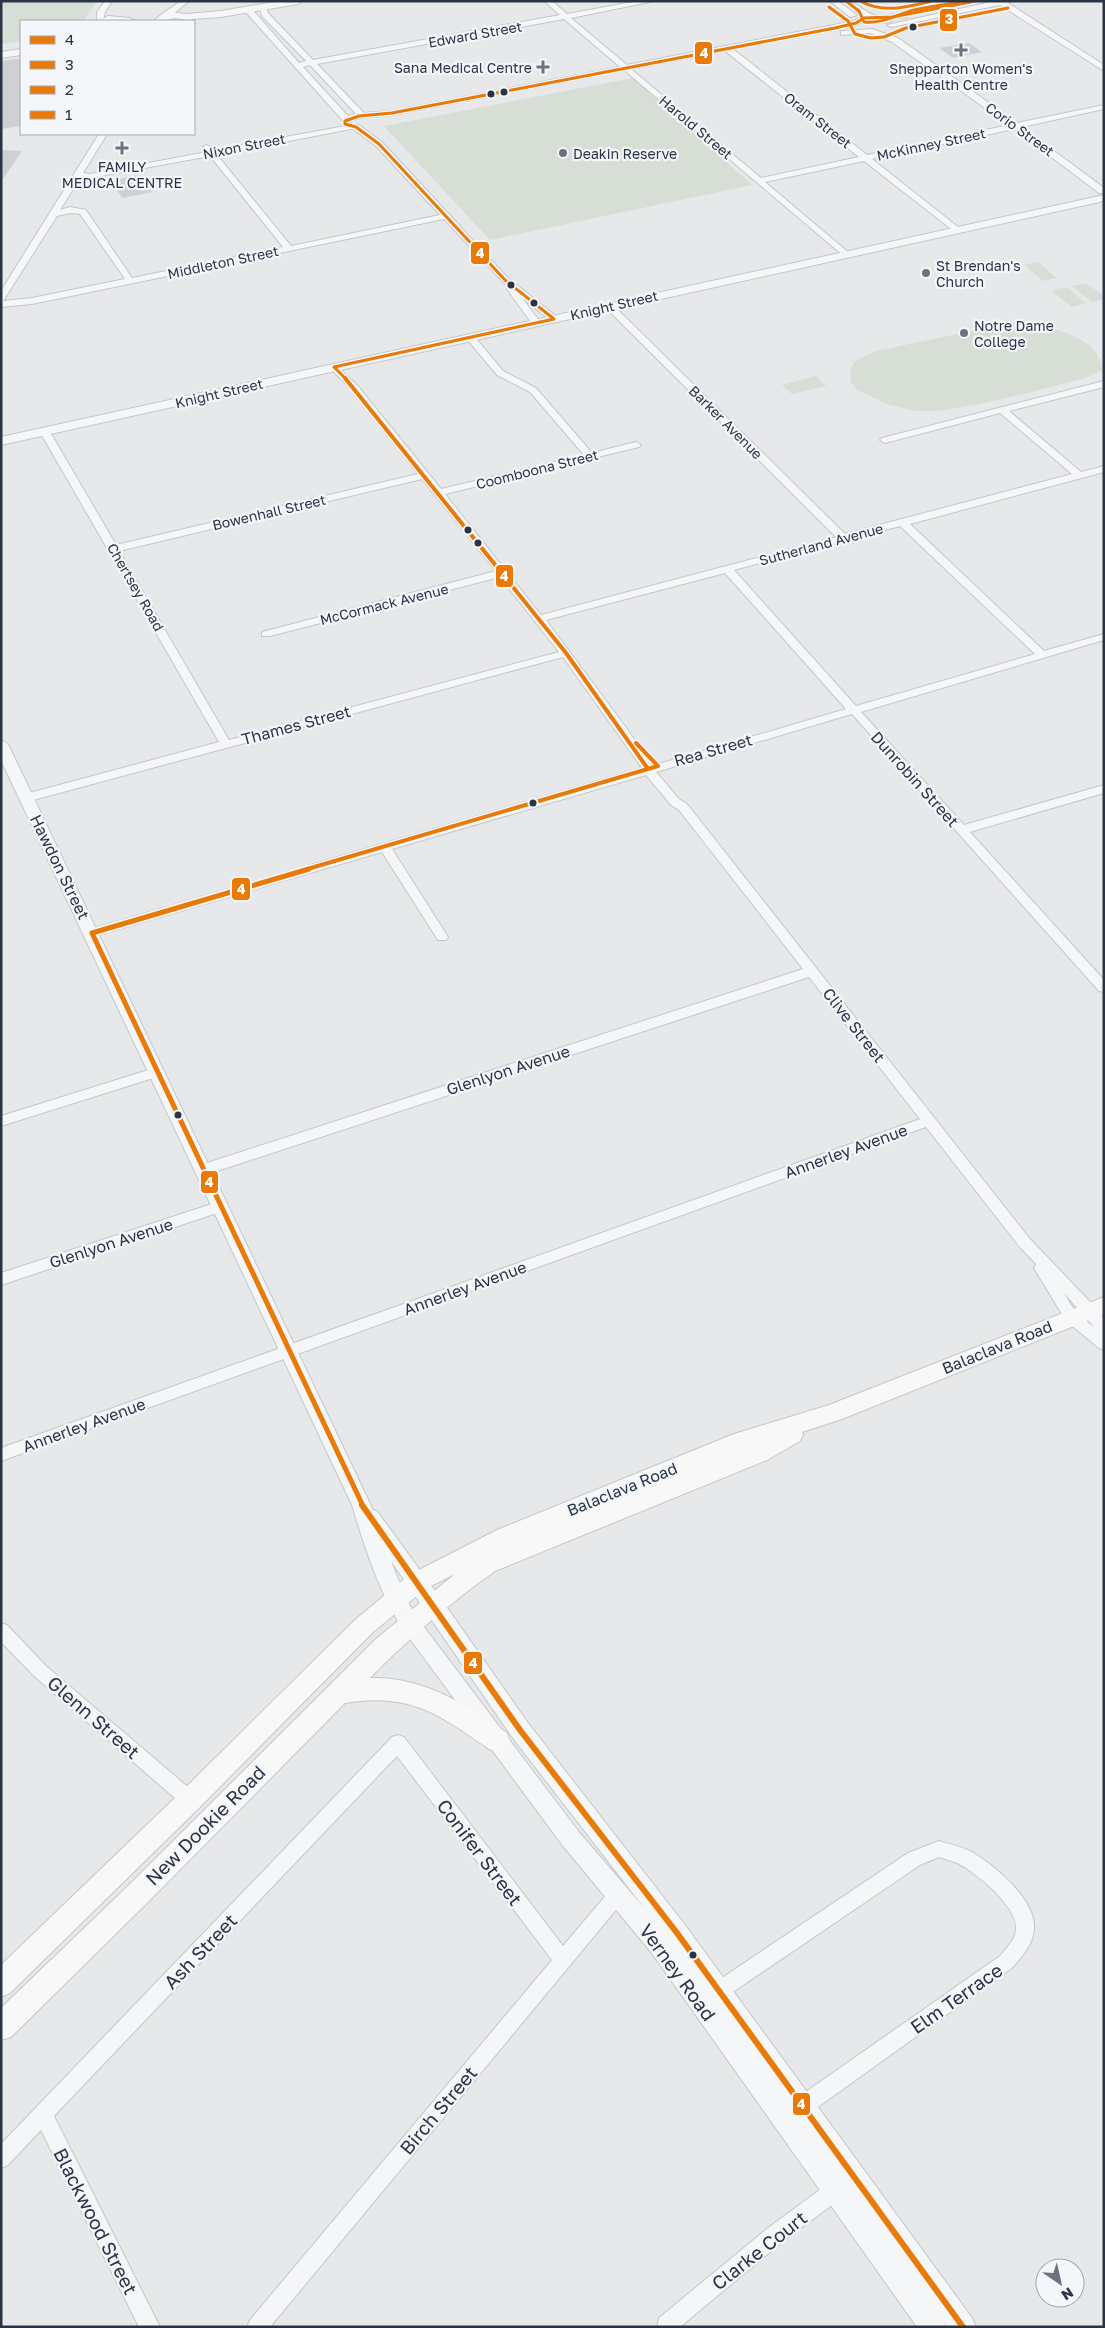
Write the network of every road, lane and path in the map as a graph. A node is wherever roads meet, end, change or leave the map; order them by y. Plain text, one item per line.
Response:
1 (109, 1) edge
2 (298, 1) edge
3 (547, 1) edge
4 (651, 1) edge
5 (833, 1) edge
6 (847, 1) edge
7 (977, 1) edge
8 (185, 2) edge
9 (1003, 2) edge
10 (255, 7) edge
11 (566, 17) junction
12 (878, 18) junction
13 (159, 19) edge
14 (188, 19) edge
15 (104, 20) edge
16 (856, 23) junction
17 (891, 26) junction
18 (870, 31) junction
19 (895, 40) junction
20 (20, 46) edge
21 (728, 48) junction
22 (1, 50) edge
23 (20, 52) edge
24 (735, 54) junction
25 (1, 56) edge
26 (311, 64) junction
27 (298, 66) junction
28 (1104, 70) edge
29 (629, 71) junction
30 (1104, 107) edge
31 (367, 120) junction
32 (349, 123) junction
33 (1015, 126) junction
34 (102, 135) edge
35 (379, 144) junction
36 (209, 150) junction
37 (866, 158) junction
38 (80, 172) junction
39 (759, 181) junction
40 (1103, 191) edge
41 (53, 214) junction
42 (444, 216) junction
43 (955, 229) junction
44 (288, 248) junction
45 (844, 254) junction
46 (505, 280) junction
47 (130, 281) junction
48 (1, 299) edge
49 (1, 304) edge
50 (609, 306) junction
51 (554, 318) junction
52 (536, 322) junction
53 (470, 337) junction
54 (338, 367) junction
55 (1104, 384) edge
56 (1002, 410) junction
57 (45, 432) junction
58 (884, 440) dead end
59 (1, 441) edge
60 (636, 445) dead end
61 (590, 456) junction
62 (1104, 469) edge
63 (425, 475) junction
64 (1079, 475) junction
65 (438, 493) junction
66 (902, 522) junction
67 (843, 538) junction
68 (114, 548) junction
69 (727, 569) junction
70 (502, 573) junction
71 (538, 619) junction
72 (266, 634) dead end
73 (1104, 637) edge
74 (566, 653) junction
75 (1042, 655) junction
76 (853, 709) junction
77 (623, 731) joint
78 (1, 744) edge
79 (226, 744) junction
80 (653, 767) junction
81 (1104, 789) edge
82 (26, 798) junction
83 (683, 808) joint
84 (962, 830) junction
85 (385, 847) junction
86 (92, 933) junction
87 (442, 936) dead end
88 (812, 971) junction
89 (1104, 988) edge
90 (158, 1072) junction
91 (1, 1120) edge
92 (929, 1121) junction
93 (204, 1170) junction
94 (221, 1206) junction
95 (1024, 1242) joint
96 (1, 1279) edge
97 (1088, 1311) edge
98 (1104, 1330) edge
99 (1104, 1344) edge
100 (289, 1351) junction
101 (834, 1413) junction
102 (1, 1455) edge
103 (362, 1505) junction
104 (417, 1582) junction
105 (396, 1601) junction
106 (434, 1605) junction
107 (411, 1625) junction
108 (1, 1630) edge
109 (336, 1693) junction
110 (498, 1741) junction
111 (398, 1743) joint
112 (190, 1800) junction
113 (619, 1893) junction
114 (563, 1960) junction
115 (1, 1984) edge
116 (710, 1997) junction
117 (1, 2027) edge
118 (794, 2112) junction
119 (43, 2115) junction
120 (1, 2158) edge
121 (846, 2184) junction
122 (666, 2325) dead end
123 (150, 2327) edge
124 (257, 2327) edge
125 (934, 2327) edge
126 (962, 2327) edge

1 - 15 street
2 - 10 street
3 - 11 street, Harold Street
4 - 11 street, Edward Street
5 - 16 street
6 - 12 street
7 - 12 street
8 - 13 street
8 - 14 street
9 - 17 street
9 - 28 street
10 - 14 street
10 - 26 street
10 - 27 street
11 - 26 street, Edward Street
11 - 29 street, Harold Street
12 - 16 street
12 - 17 street
13 - 14 street
16 - 18 street, Corio Street
16 - 21 street
17 - 18 street
17 - 19 street
18 - 19 street, Corio Street
18 - 24 street
19 - 33 street, Corio Street
20 - 22 street
21 - 24 street, Oram Street
21 - 29 street
23 - 25 street
24 - 29 street
24 - 37 street, Oram Street
26 - 27 street, Edward Street
26 - 31 street
27 - 32 street
29 - 31 street
29 - 39 street, Harold Street
30 - 33 street, McKinney Street
31 - 32 street
31 - 32 street
31 - 35 street
32 - 35 street
32 - 36 street, Nixon Street
33 - 37 street, McKinney Street
33 - 40 street, Corio Street
34 - 38 street
35 - 42 street
36 - 38 street, Nixon Street
36 - 44 street
37 - 39 street, McKinney Street
37 - 43 street, Oram Street
38 - 41 street
39 - 45 street, Harold Street
40 - 43 street, Knight Street
41 - 47 street
41 - 48 street
42 - 44 street, Middleton Street
42 - 46 street
43 - 45 street, Knight Street
44 - 47 street, Middleton Street
45 - 50 street, Knight Street
46 - 51 street
46 - 52 street
47 - 49 street, Middleton Street
50 - 51 street, Knight Street
50 - 67 street, Barker Avenue
51 - 52 street, Knight Street
52 - 53 street, Knight Street
53 - 54 street, Knight Street
53 - 61 street
54 - 57 street, Knight Street
54 - 63 street, Clive Street
55 - 56 street
56 - 58 street
56 - 64 street
57 - 59 street, Knight Street
57 - 68 street, Chertsey Road
60 - 61 street, Coomboona Street
61 - 65 street, Coomboona Street
62 - 64 street, Sutherland Avenue
63 - 65 street, Clive Street
63 - 68 street, Bowenhall Street
64 - 66 street, Sutherland Avenue
65 - 70 street, Clive Street
66 - 67 street, Sutherland Avenue
66 - 75 street
67 - 69 street, Sutherland Avenue
68 - 79 street, Chertsey Road
69 - 71 street, Sutherland Avenue
69 - 76 street, Dunrobin Street
70 - 71 street, Clive Street
70 - 72 street, McCormack Avenue
71 - 74 street, Clive Street
73 - 75 street, Rea Street
74 - 77 street, Clive Street
74 - 79 street, Thames Street
75 - 76 street, Rea Street
76 - 80 street, Rea Street
76 - 84 street, Dunrobin Street
77 - 80 street, Clive Street
78 - 82 street, Hawdon Street
79 - 82 street, Thames Street
80 - 83 street, Clive Street
80 - 85 street, Rea Street
81 - 84 street
82 - 86 street, Hawdon Street
83 - 88 street, Clive Street
84 - 89 street, Dunrobin Street
85 - 86 street, Rea Street
85 - 87 street
86 - 90 street, Hawdon Street
88 - 92 street, Clive Street
88 - 93 street, Glenlyon Avenue
90 - 91 street
90 - 93 street, Hawdon Street
92 - 95 street, Clive Street
92 - 100 street, Annerley Avenue
93 - 94 street, Hawdon Street
94 - 96 street, Glenlyon Avenue
94 - 100 street, Hawdon Street
95 - 97 street, Clive Street
97 - 98 street
97 - 99 street
97 - 101 main road, Balaclava Road
100 - 102 street, Annerley Avenue
100 - 103 street, Hawdon Street
101 - 104 main road, Balaclava Road
101 - 106 main road, Balaclava Road
103 - 104 street, Hawdon Street
103 - 105 street, Hawdon Street
104 - 105 main road, Balaclava Road
104 - 106 street, Hawdon Street
105 - 107 street, Hawdon Street
105 - 112 main road, New Dookie Road
106 - 107 main road, Balaclava Road
106 - 116 street, Verney Road
107 - 109 main road, New Dookie Road
107 - 110 street, Verney Road
108 - 112 street, Glenn Street
109 - 110 main road
109 - 117 main road, New Dookie Road
110 - 113 street, Verney Road
111 - 114 street, Conifer Street
111 - 119 street, Ash Street
112 - 115 main road, New Dookie Road
113 - 114 street, Birch Street
113 - 116 street, Verney Road
114 - 124 street, Birch Street
116 - 118 street, Verney Road
116 - 118 street, Elm Terrace
118 - 121 street, Verney Road
119 - 120 street, Ash Street
119 - 123 street, Blackwood Street
121 - 122 street, Clarke Court
121 - 125 street, Verney Road
121 - 126 street, Verney Road

